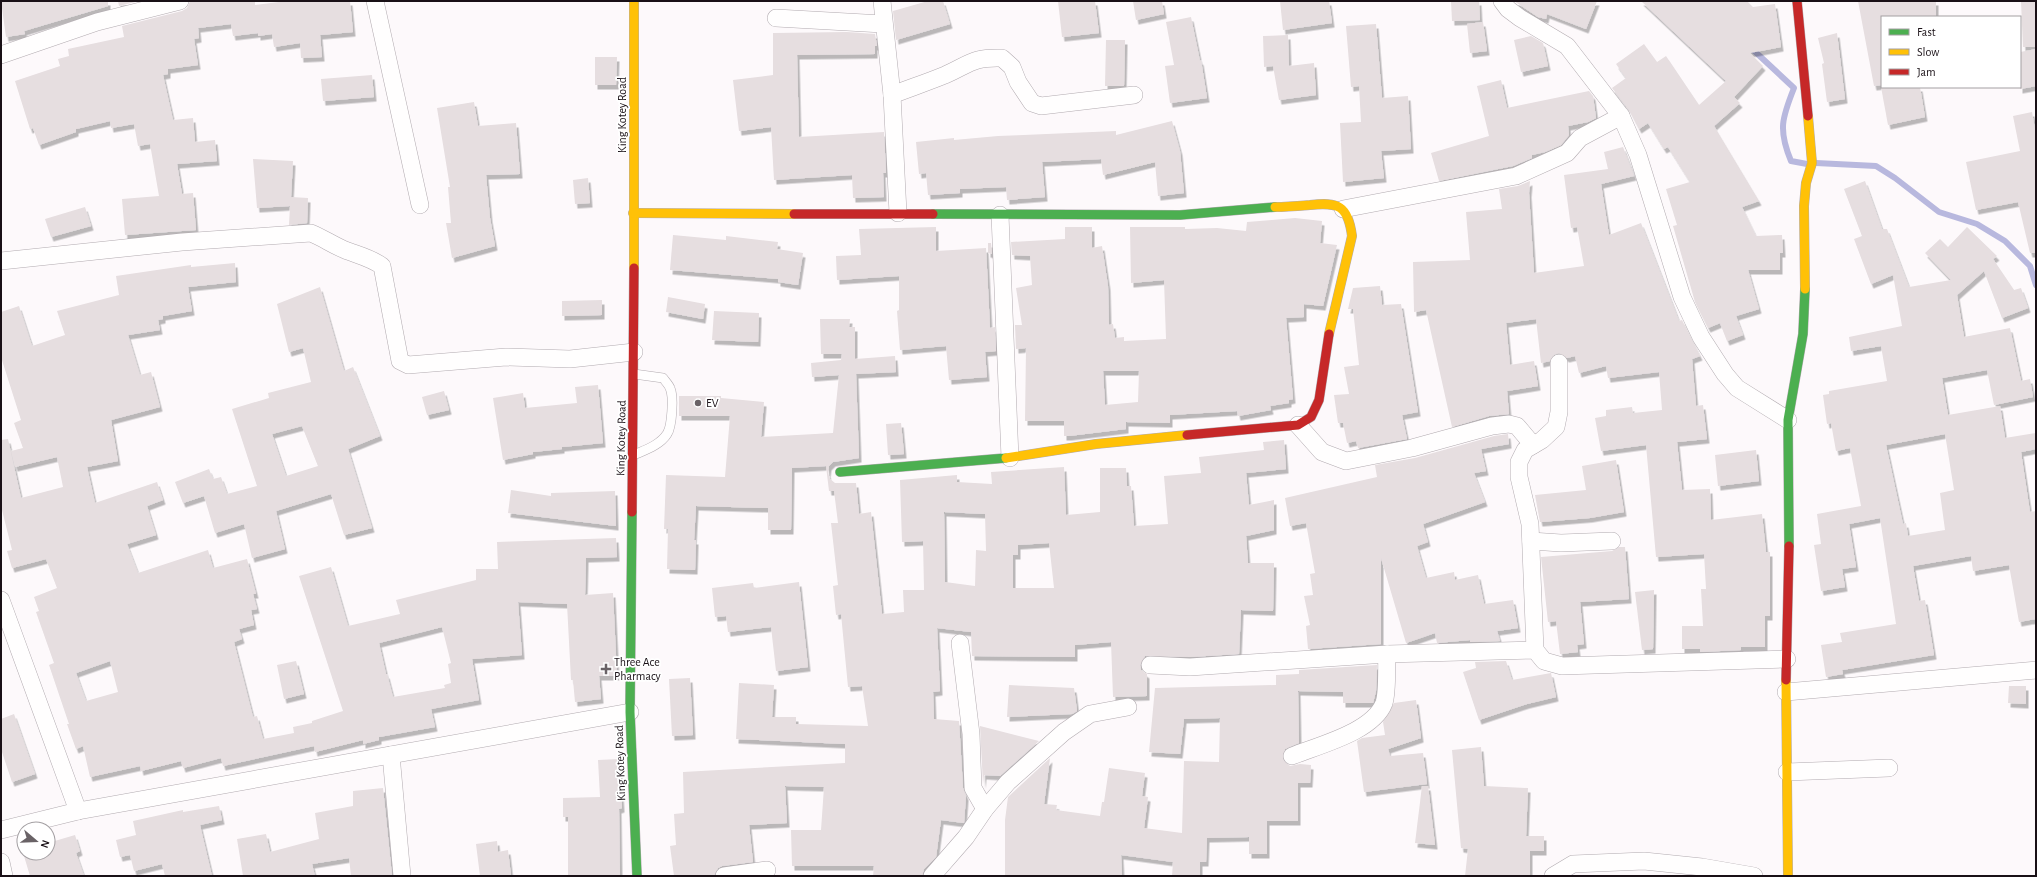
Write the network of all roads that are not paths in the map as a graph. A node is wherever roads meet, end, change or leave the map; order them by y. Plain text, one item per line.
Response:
1 (180, 1) edge
2 (375, 1) edge
3 (634, 1) edge
4 (882, 1) edge
5 (1502, 1) edge
6 (1797, 1) edge
7 (776, 18) dead end
8 (884, 24) junction
9 (1, 55) edge
10 (892, 95) junction
11 (1134, 95) dead end
12 (1621, 116) junction
13 (420, 205) dead end
14 (1343, 209) junction
15 (633, 213) junction
16 (898, 214) junction
17 (1000, 215) junction
18 (1, 261) edge
19 (634, 352) junction
20 (1559, 363) dead end
21 (634, 374) junction
22 (1788, 420) junction
23 (1298, 424) junction
24 (1533, 445) junction
25 (633, 455) junction
26 (1010, 458) junction
27 (840, 472) dead end
28 (1531, 541) junction
29 (1612, 541) dead end
30 (1, 600) edge
31 (960, 643) dead end
32 (1535, 650) junction
33 (1387, 654) junction
34 (1787, 659) junction
35 (1150, 665) dead end
36 (2036, 670) edge
37 (1786, 692) junction
38 (1128, 707) dead end
39 (630, 712) junction
40 (391, 755) junction
41 (1292, 756) dead end
42 (1889, 768) dead end
43 (1787, 772) junction
44 (985, 809) junction
45 (78, 811) junction
46 (1, 830) edge
47 (1, 862) edge
48 (767, 870) dead end
49 (4, 876) edge
50 (402, 876) edge
51 (637, 876) edge
52 (724, 876) edge
53 (932, 876) edge
54 (1553, 876) edge
55 (1754, 876) edge
56 (1788, 876) edge

1 - 9 street
2 - 13 street
3 - 15 street, King Kotey Road
4 - 8 street
5 - 12 street
6 - 22 street
7 - 8 street
8 - 10 street
10 - 11 street
10 - 16 street
12 - 14 street
12 - 22 street
14 - 17 street
14 - 23 street
15 - 16 street
15 - 19 street, King Kotey Road
16 - 17 street
17 - 26 street
18 - 19 street
19 - 21 street, King Kotey Road
20 - 24 street
21 - 25 street, King Kotey Road
21 - 25 lane
22 - 34 street
23 - 24 street
23 - 26 street
24 - 28 street
25 - 39 street, King Kotey Road
26 - 27 street
28 - 29 street
28 - 32 street
30 - 45 street
31 - 44 street
32 - 33 street
32 - 34 street
33 - 35 street
33 - 41 street
34 - 37 street
36 - 37 street
37 - 43 street
38 - 44 street
39 - 40 street
39 - 51 street, King Kotey Road
40 - 45 street
40 - 50 street
42 - 43 street
43 - 56 street
44 - 53 street
45 - 46 street
47 - 49 street
48 - 52 street
54 - 55 street

